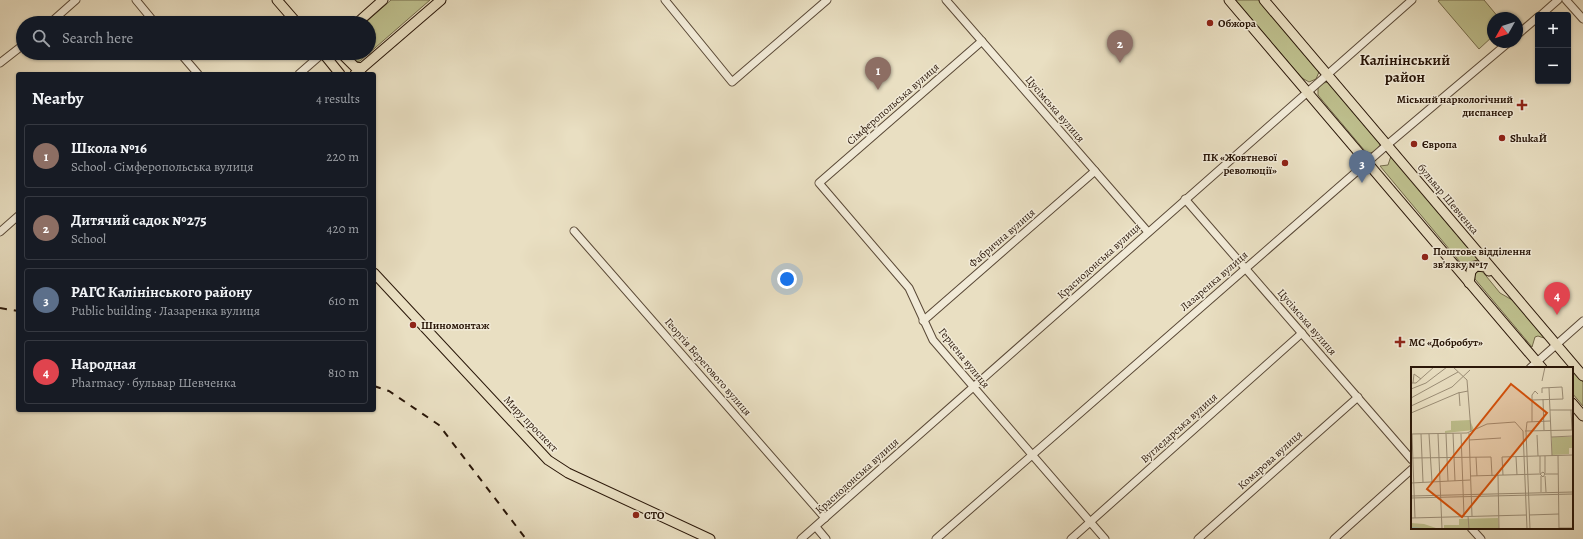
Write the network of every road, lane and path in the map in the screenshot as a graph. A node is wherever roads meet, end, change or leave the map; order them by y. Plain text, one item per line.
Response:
1 (76, 0) edge
2 (136, 0) edge
3 (277, 0) edge
4 (384, 0) edge
5 (441, 0) edge
6 (665, 0) edge
7 (827, 0) edge
8 (946, 0) edge
9 (1229, 0) edge
10 (1264, 0) edge
11 (1412, 0) edge
12 (1558, 0) edge
13 (1566, 0) edge
14 (1544, 12) edge
15 (58, 16) edge
16 (149, 16) edge
17 (291, 16) edge
18 (365, 16) edge
19 (1583, 19) edge
20 (1535, 20) edge
21 (1523, 30) edge
22 (982, 41) junction
23 (1502, 48) edge
24 (16, 51) edge
25 (376, 56) edge
26 (185, 60) edge
27 (315, 60) edge
28 (329, 60) edge
29 (348, 60) edge
30 (371, 60) edge
31 (0, 63) edge
32 (358, 71) edge
33 (193, 72) edge
34 (300, 72) edge
35 (338, 72) edge
36 (1327, 74) junction
37 (1307, 91) junction
38 (1387, 145) junction
39 (1367, 162) junction
40 (1095, 171) junction
41 (818, 183) joint
42 (1185, 199) junction
43 (16, 218) edge
44 (574, 231) dead end
45 (0, 232) edge
46 (1148, 232) junction
47 (1246, 268) junction
48 (376, 275) edge
49 (1469, 283) junction
50 (1509, 289) junction
51 (923, 321) junction
52 (1583, 321) edge
53 (1302, 333) junction
54 (1557, 345) junction
55 (1536, 366) edge
56 (1583, 376) edge
57 (973, 387) junction
58 (1358, 397) junction
59 (1577, 407) edge
60 (1583, 416) edge
61 (1032, 455) junction
62 (1411, 459) edge
63 (1411, 470) edge
64 (825, 518) junction
65 (1090, 522) junction
66 (816, 527) junction
67 (1472, 529) edge
68 (710, 539) edge
69 (801, 539) edge
70 (826, 539) edge
71 (936, 539) edge
72 (1070, 539) edge
73 (1105, 539) edge
74 (1198, 539) edge
75 (1334, 539) edge
76 (1481, 539) edge

1 - 15 street
2 - 16 street
3 - 17 main road
4 - 18 main road
5 - 25 main road
6 - 7 street
8 - 22 street, Цусімська вулиця
9 - 37 main road
10 - 36 main road, бульвар Шевченка
11 - 36 street, Краснодонська вулиця
12 - 14 street
13 - 19 street
20 - 21 street
22 - 40 street, Цусімська вулиця
22 - 41 street, Сімферопольська вулиця
23 - 38 street, Лазаренка вулиця
24 - 31 street
26 - 33 street
27 - 34 street
28 - 35 main road
29 - 32 main road
30 - 32 main road
36 - 37 street, Краснодонська вулиця
36 - 38 main road, бульвар Шевченка
37 - 39 main road
37 - 42 street, Краснодонська вулиця
38 - 39 street, Лазаренка вулиця
38 - 50 main road, бульвар Шевченка
39 - 47 street, Лазаренка вулиця
39 - 49 main road
40 - 46 street, Цусімська вулиця
40 - 51 street, Фабрична вулиця
41 - 51 street, Герцена вулиця
42 - 46 street, Краснодонська вулиця
42 - 47 street, Цусімська вулиця
43 - 45 street
44 - 64 street, Георгія Берегового вулиця
46 - 57 street, Краснодонська вулиця
47 - 53 street, Цусімська вулиця
47 - 61 street, Лазаренка вулиця
48 - 68 main road, Миру проспект
49 - 50 main road
49 - 55 main road
50 - 54 main road, бульвар Шевченка
51 - 57 street, Герцена вулиця
52 - 54 street
53 - 58 street, Цусімська вулиця
53 - 65 street, Вугледарська вулиця
54 - 55 street
54 - 56 main road, бульвар Шевченка
57 - 61 street, Герцена вулиця
57 - 64 street, Краснодонська вулиця
58 - 62 street, Цусімська вулиця
58 - 74 street, Комарова вулиця
59 - 60 main road
61 - 65 street, Герцена вулиця
61 - 71 street, Лазаренка вулиця
63 - 75 street
64 - 66 street, Краснодонська вулиця
65 - 72 street, Вугледарська вулиця
65 - 73 street, Герцена вулиця
66 - 69 street, Краснодонська вулиця
66 - 70 street
67 - 76 street

